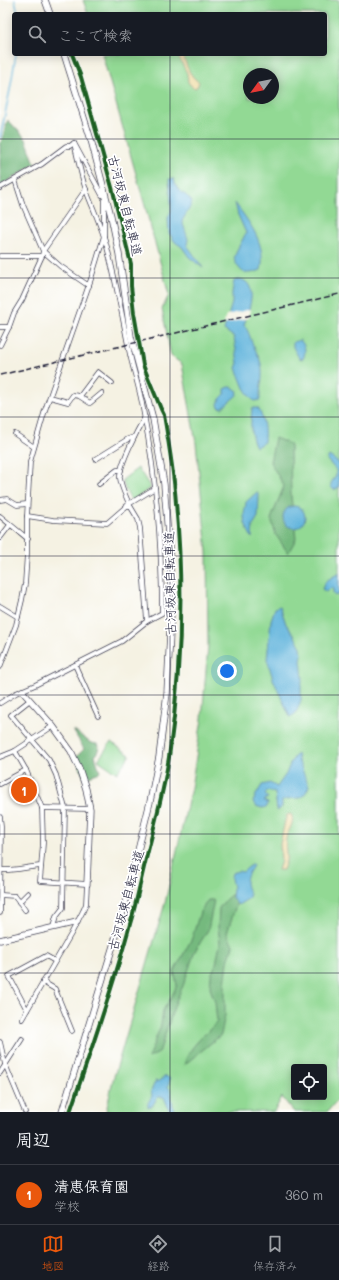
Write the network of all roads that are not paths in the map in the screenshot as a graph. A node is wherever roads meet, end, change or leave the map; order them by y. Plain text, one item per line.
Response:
1 (45, 0) edge
2 (49, 12) edge
3 (65, 56) edge
4 (74, 143) junction
5 (15, 180) junction
6 (0, 188) edge
7 (86, 189) junction
8 (106, 198) junction
9 (104, 236) junction
10 (43, 254) junction
11 (0, 256) edge
12 (89, 286) junction
13 (0, 327) edge
14 (9, 328) junction
15 (0, 345) edge
16 (112, 383) dead end
17 (102, 393) dead end
18 (80, 396) junction
19 (50, 397) junction
20 (144, 416) junction
21 (15, 434) dead end
22 (134, 437) junction
23 (34, 447) junction
24 (96, 459) dead end
25 (121, 470) junction
26 (99, 484) dead end
27 (155, 488) junction
28 (0, 500) edge
29 (27, 504) junction
30 (129, 504) junction
31 (0, 516) edge
32 (27, 516) junction
33 (10, 525) junction
34 (0, 538) edge
35 (28, 539) junction
36 (0, 606) edge
37 (18, 617) junction
38 (147, 621) junction
39 (75, 665) junction
40 (0, 667) edge
41 (22, 691) junction
42 (30, 700) junction
43 (0, 703) edge
44 (98, 716) dead end
45 (53, 726) junction
46 (33, 739) junction
47 (15, 751) junction
48 (0, 757) edge
49 (26, 770) junction
50 (0, 784) edge
51 (42, 808) junction
52 (65, 808) junction
53 (90, 809) junction
54 (0, 817) edge
55 (1, 825) edge
56 (41, 866) junction
57 (1, 870) edge
58 (0, 881) edge
59 (64, 883) junction
60 (87, 884) junction
61 (28, 893) dead end
62 (1, 895) edge
63 (19, 902) junction
64 (25, 910) dead end
65 (0, 913) edge
66 (77, 922) junction
67 (53, 927) junction
68 (0, 940) edge
69 (55, 961) junction
70 (43, 982) junction
71 (26, 1010) junction
72 (22, 1019) dead end
73 (72, 1031) dead end
74 (22, 1039) dead end
75 (0, 1042) edge
76 (6, 1064) junction
77 (0, 1072) edge
78 (25, 1112) edge
79 (62, 1112) edge

1 - 2 street
3 - 8 street
4 - 5 street
4 - 7 street
4 - 8 street
5 - 6 street
5 - 10 street
7 - 9 street
7 - 10 street
8 - 9 street
8 - 79 street
9 - 12 street
9 - 20 street
10 - 11 street
10 - 12 street
10 - 14 street
12 - 19 street
13 - 14 street
14 - 15 street
16 - 18 street
17 - 18 street
18 - 19 street
19 - 23 street
20 - 22 street
20 - 27 street
21 - 23 street
22 - 24 street
22 - 25 street
23 - 29 street
25 - 26 street
25 - 30 street
27 - 30 street
27 - 38 street
28 - 29 street
29 - 32 street
30 - 32 street
30 - 38 street
31 - 33 street
32 - 35 street
33 - 34 street
33 - 35 street
35 - 37 street
36 - 37 street
37 - 40 street
38 - 39 street
39 - 41 street
39 - 44 street
41 - 42 street
41 - 43 street
42 - 45 street
42 - 46 street
45 - 46 street
45 - 53 street
46 - 47 street
46 - 52 street
47 - 48 street
47 - 49 street
49 - 50 street
49 - 51 street
51 - 52 street
51 - 56 street
52 - 53 street
52 - 59 street
53 - 60 street
54 - 55 street
55 - 57 street
56 - 57 street
56 - 59 street
57 - 58 street
58 - 62 street
59 - 60 street
59 - 67 street
60 - 66 street
61 - 63 street
62 - 63 street
62 - 65 street
63 - 64 street
66 - 67 street
66 - 69 street
67 - 68 street
69 - 70 street
69 - 71 street
70 - 71 street
70 - 73 street
71 - 72 street
74 - 76 street
75 - 76 street
76 - 77 street
76 - 78 street

